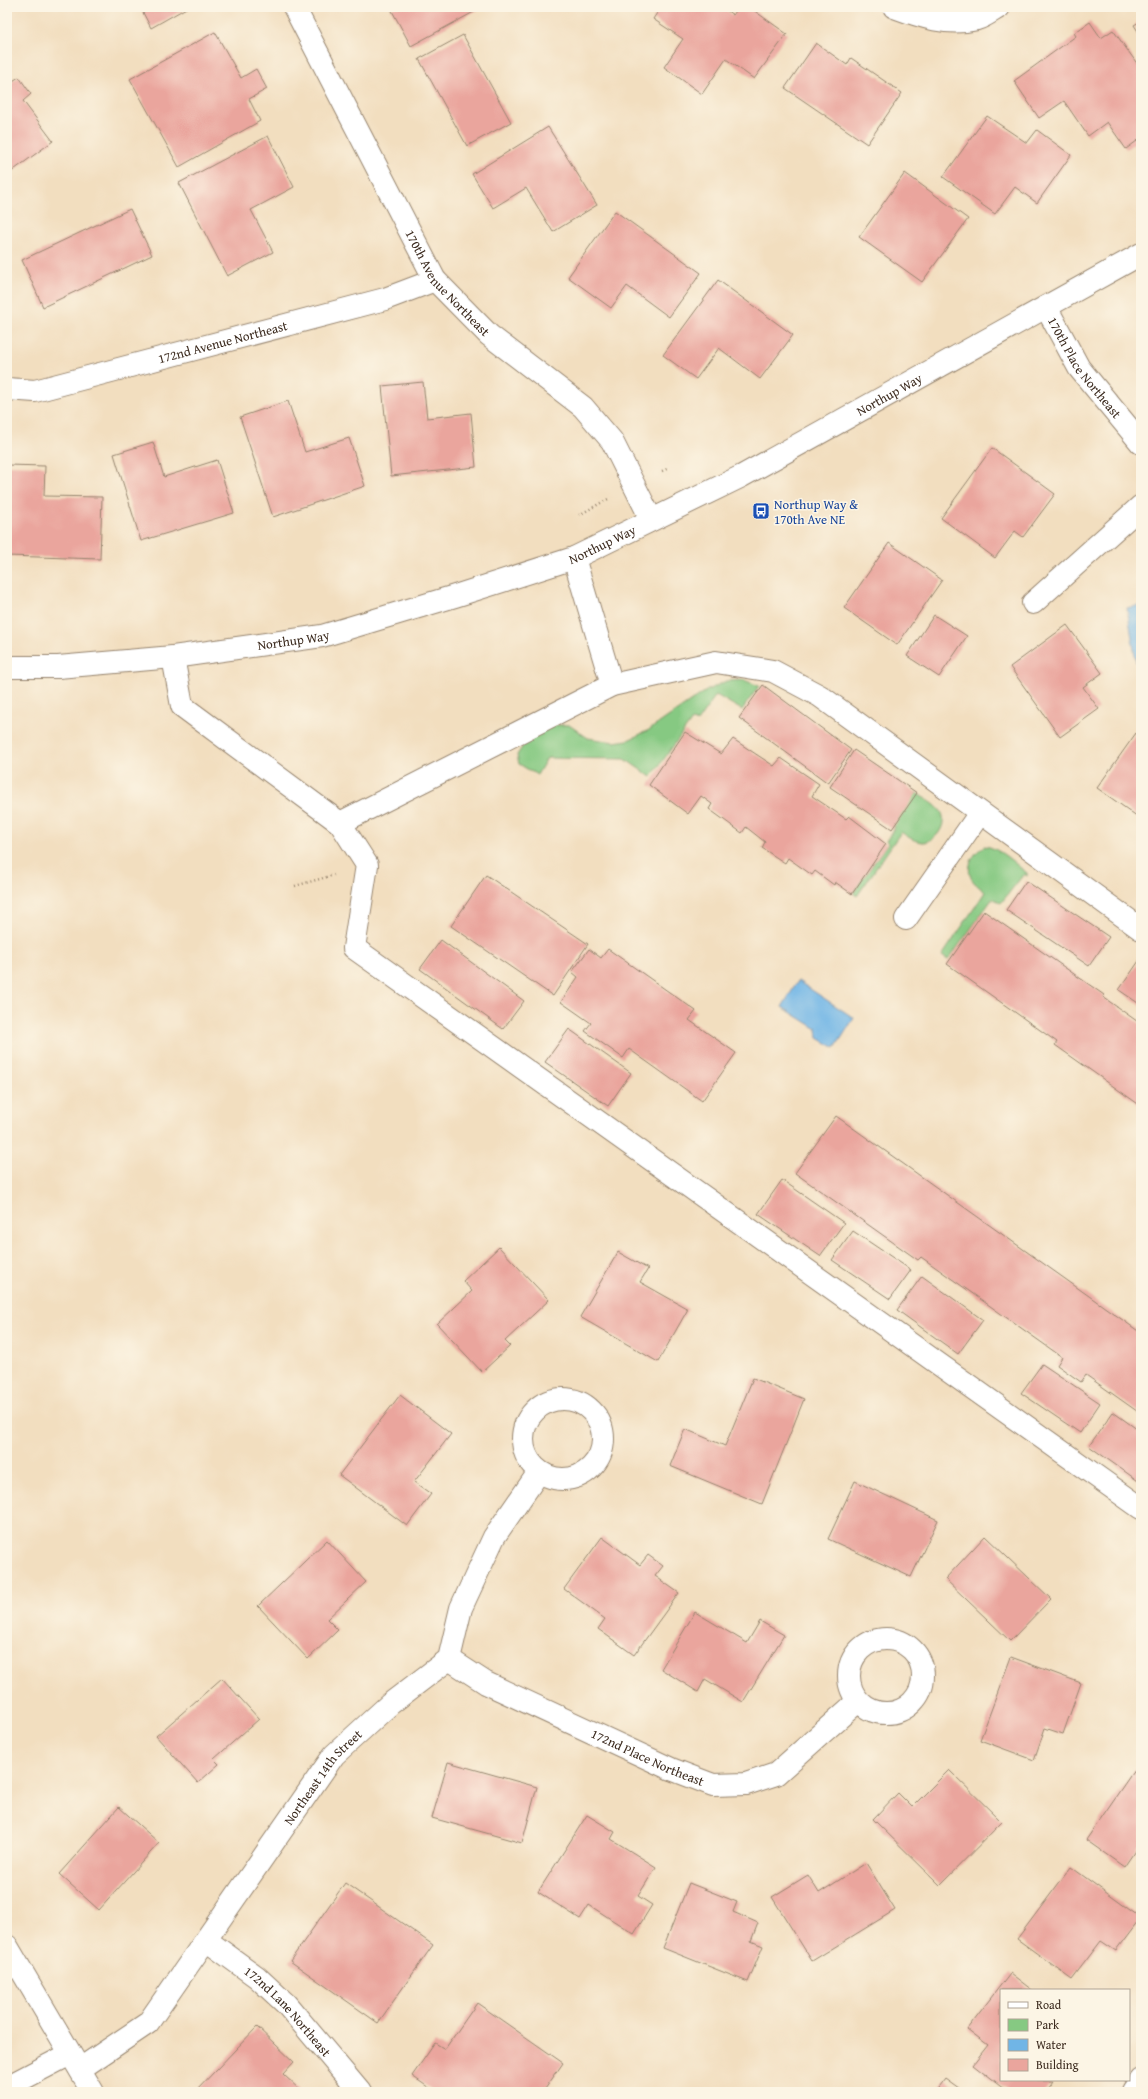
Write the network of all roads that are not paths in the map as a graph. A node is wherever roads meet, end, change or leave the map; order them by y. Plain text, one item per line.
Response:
1 (294, 7) edge
2 (894, 7) edge
3 (999, 7) edge
4 (1141, 254) edge
5 (434, 280) junction
6 (1046, 307) junction
7 (7, 390) edge
8 (1141, 443) edge
9 (1141, 506) edge
10 (651, 519) junction
11 (574, 558) junction
12 (1033, 603) dead end
13 (174, 657) junction
14 (7, 667) edge
15 (612, 685) junction
16 (980, 813) junction
17 (340, 823) junction
18 (906, 919) dead end
19 (1141, 929) edge
20 (539, 1472) dead end
21 (1141, 1508) edge
22 (449, 1659) junction
23 (858, 1701) dead end
24 (206, 1940) junction
25 (7, 1946) edge
26 (75, 2061) junction
27 (1141, 2080) edge
28 (7, 2087) edge
29 (93, 2092) edge
30 (360, 2092) edge
31 (1133, 2092) edge

1 - 5 street, 170th Avenue Northeast
2 - 3 street
4 - 6 street, Northup Way
5 - 7 street, 172nd Avenue Northeast
5 - 10 street, 170th Avenue Northeast
6 - 8 street, 170th Place Northeast
6 - 10 street, Northup Way
9 - 12 street
10 - 11 street, Northup Way
11 - 13 street, Northup Way
11 - 15 street
13 - 14 street, Northup Way
13 - 17 street
15 - 16 street
15 - 17 street
16 - 18 street
16 - 19 street
17 - 21 street
20 - 22 street
22 - 23 street, 172nd Place Northeast
22 - 24 street, Northeast 14th Street
24 - 26 street, Northeast 14th Street
24 - 30 street, 172nd Lane Northeast
25 - 26 street
26 - 28 street, Northeast 14th Street
26 - 29 street
27 - 31 street

